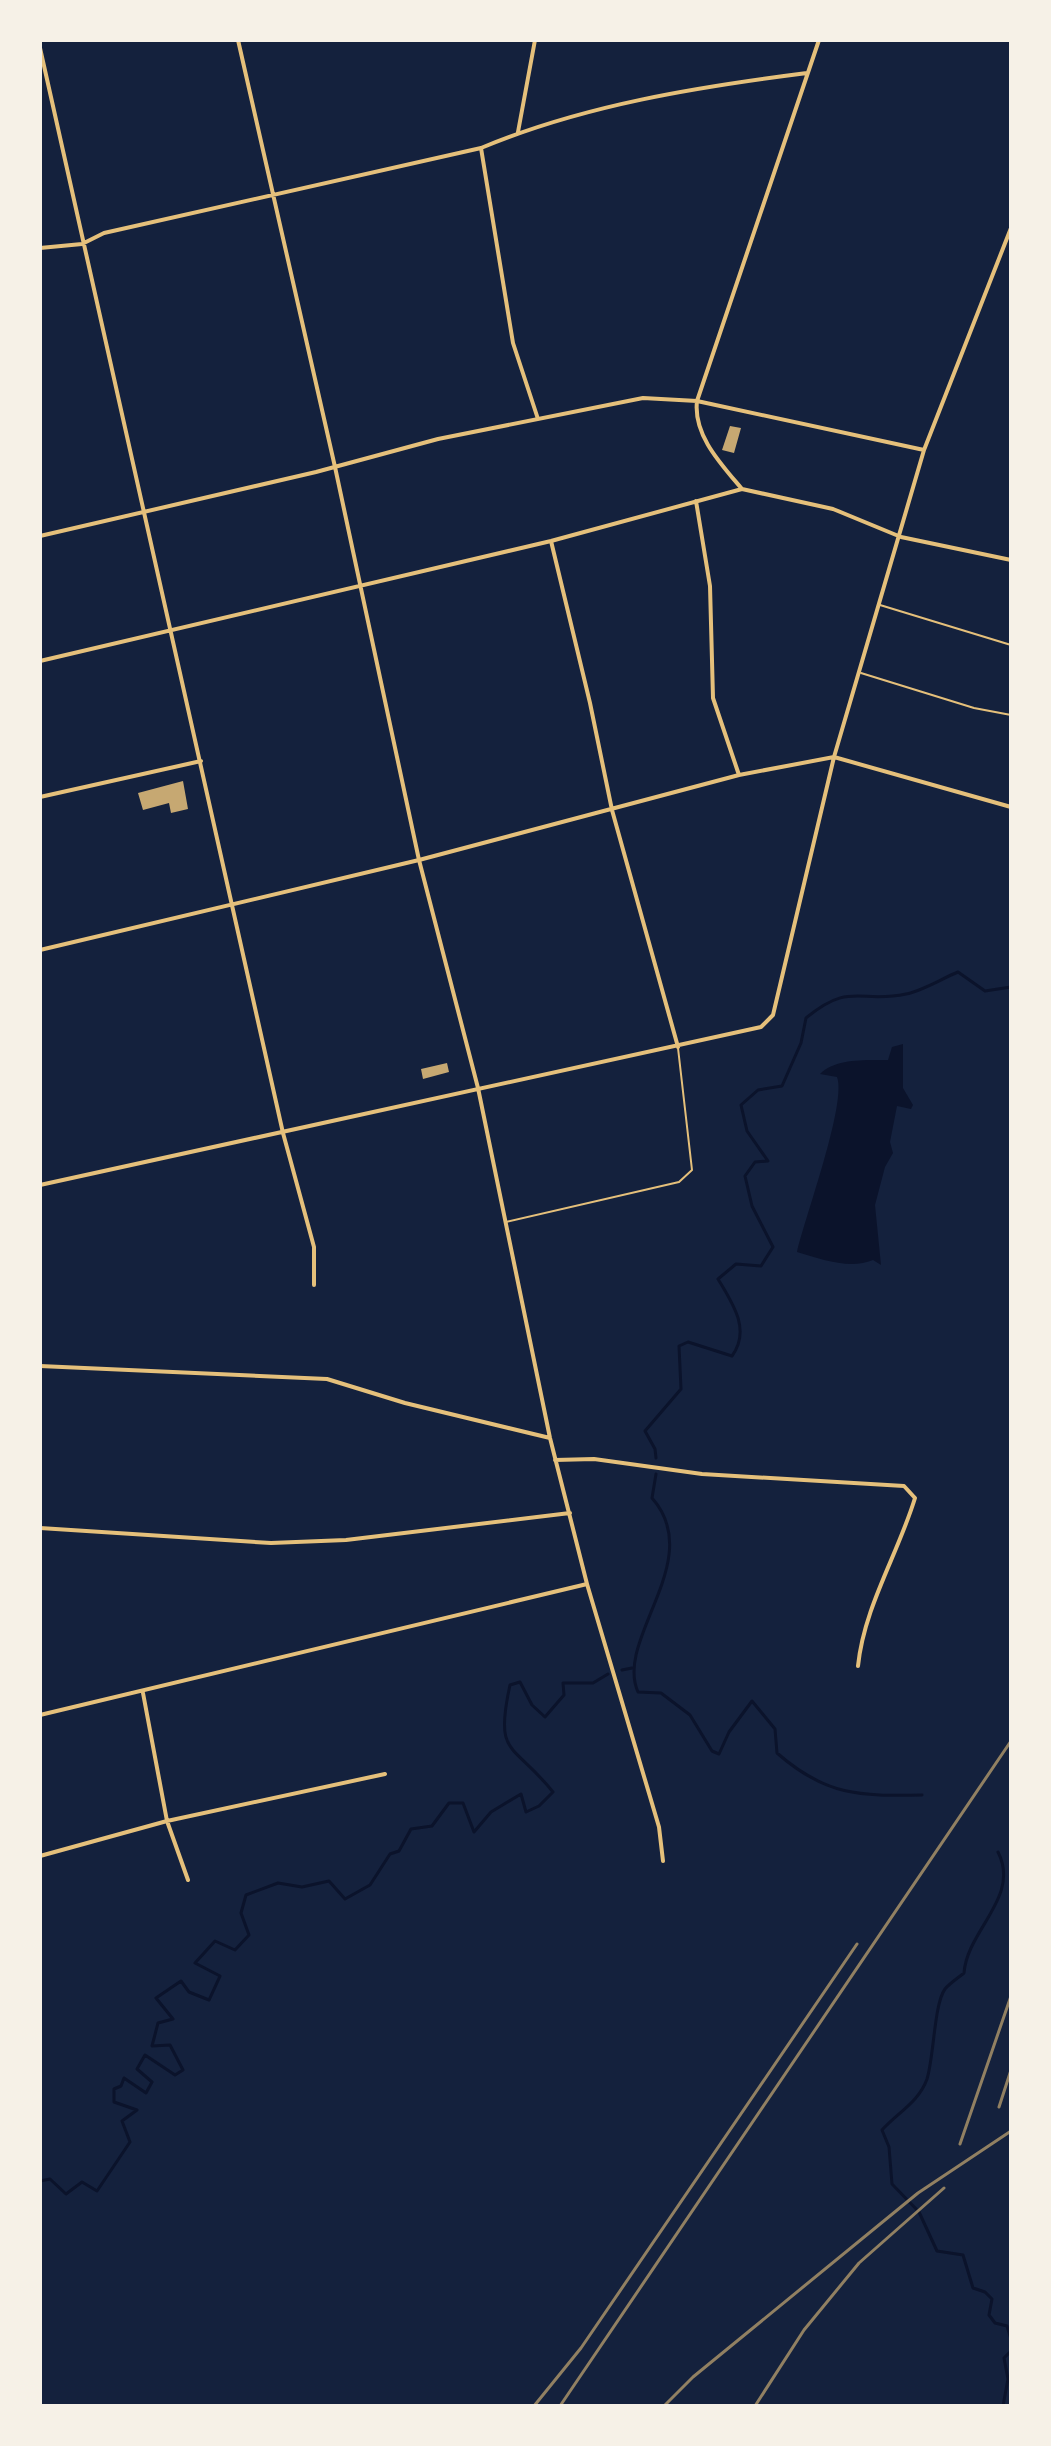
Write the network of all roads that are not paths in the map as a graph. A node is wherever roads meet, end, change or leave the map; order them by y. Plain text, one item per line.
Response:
1 (238, 40) edge
2 (535, 40) edge
3 (819, 40) edge
4 (40, 48) edge
5 (807, 73) junction
6 (518, 132) junction
7 (481, 148) junction
8 (275, 195) junction
9 (1011, 228) edge
10 (82, 244) junction
11 (40, 248) edge
12 (697, 401) junction
13 (538, 420) junction
14 (924, 450) junction
15 (335, 467) junction
16 (742, 489) junction
17 (696, 501) junction
18 (143, 511) junction
19 (40, 536) edge
20 (901, 537) junction
21 (551, 541) junction
22 (1011, 560) edge
23 (359, 585) junction
24 (878, 604) junction
25 (169, 629) junction
26 (1011, 645) edge
27 (40, 661) edge
28 (860, 673) junction
29 (1011, 715) edge
30 (834, 757) junction
31 (201, 761) junction
32 (739, 775) junction
33 (40, 797) edge
34 (1011, 807) edge
35 (612, 810) junction
36 (419, 860) junction
37 (235, 905) junction
38 (40, 950) edge
39 (678, 1047) junction
40 (478, 1088) junction
41 (283, 1133) junction
42 (40, 1185) edge
43 (504, 1222) junction
44 (314, 1285) dead end
45 (40, 1366) edge
46 (550, 1438) junction
47 (555, 1460) junction
48 (570, 1513) junction
49 (40, 1528) edge
50 (587, 1584) junction
51 (858, 1666) dead end
52 (143, 1693) junction
53 (40, 1715) edge
54 (385, 1774) dead end
55 (167, 1821) junction
56 (40, 1856) edge
57 (663, 1861) dead end
58 (188, 1880) dead end

1 - 8 street
2 - 6 street
3 - 5 street
4 - 10 street
5 - 6 street
5 - 12 street
6 - 7 street
7 - 8 street
7 - 13 street
8 - 10 street
8 - 15 street
9 - 14 street
10 - 11 street
10 - 18 street
12 - 13 street
12 - 14 street
12 - 16 street
13 - 15 street
14 - 20 street
15 - 18 street
15 - 23 street
16 - 17 street
16 - 20 street
17 - 21 street
17 - 32 street
18 - 19 street
18 - 25 street
20 - 22 street
20 - 24 street
21 - 23 street
21 - 35 street
23 - 25 street
23 - 36 street
24 - 26 lane
24 - 28 street
25 - 27 street
25 - 31 street
28 - 29 lane
28 - 30 street
30 - 32 street
30 - 34 street
30 - 39 street
31 - 33 street
31 - 37 street
32 - 35 street
35 - 36 street
35 - 39 street
36 - 37 street
36 - 40 street
37 - 38 street
37 - 41 street
39 - 40 street
39 - 43 lane
40 - 41 street
40 - 43 street
41 - 42 street
41 - 44 street
43 - 46 street
45 - 46 street
46 - 47 street
47 - 48 street
47 - 51 street
48 - 49 street
48 - 50 street
50 - 52 street
50 - 57 street
52 - 53 street
52 - 55 street
54 - 55 street
55 - 56 street
55 - 58 street

